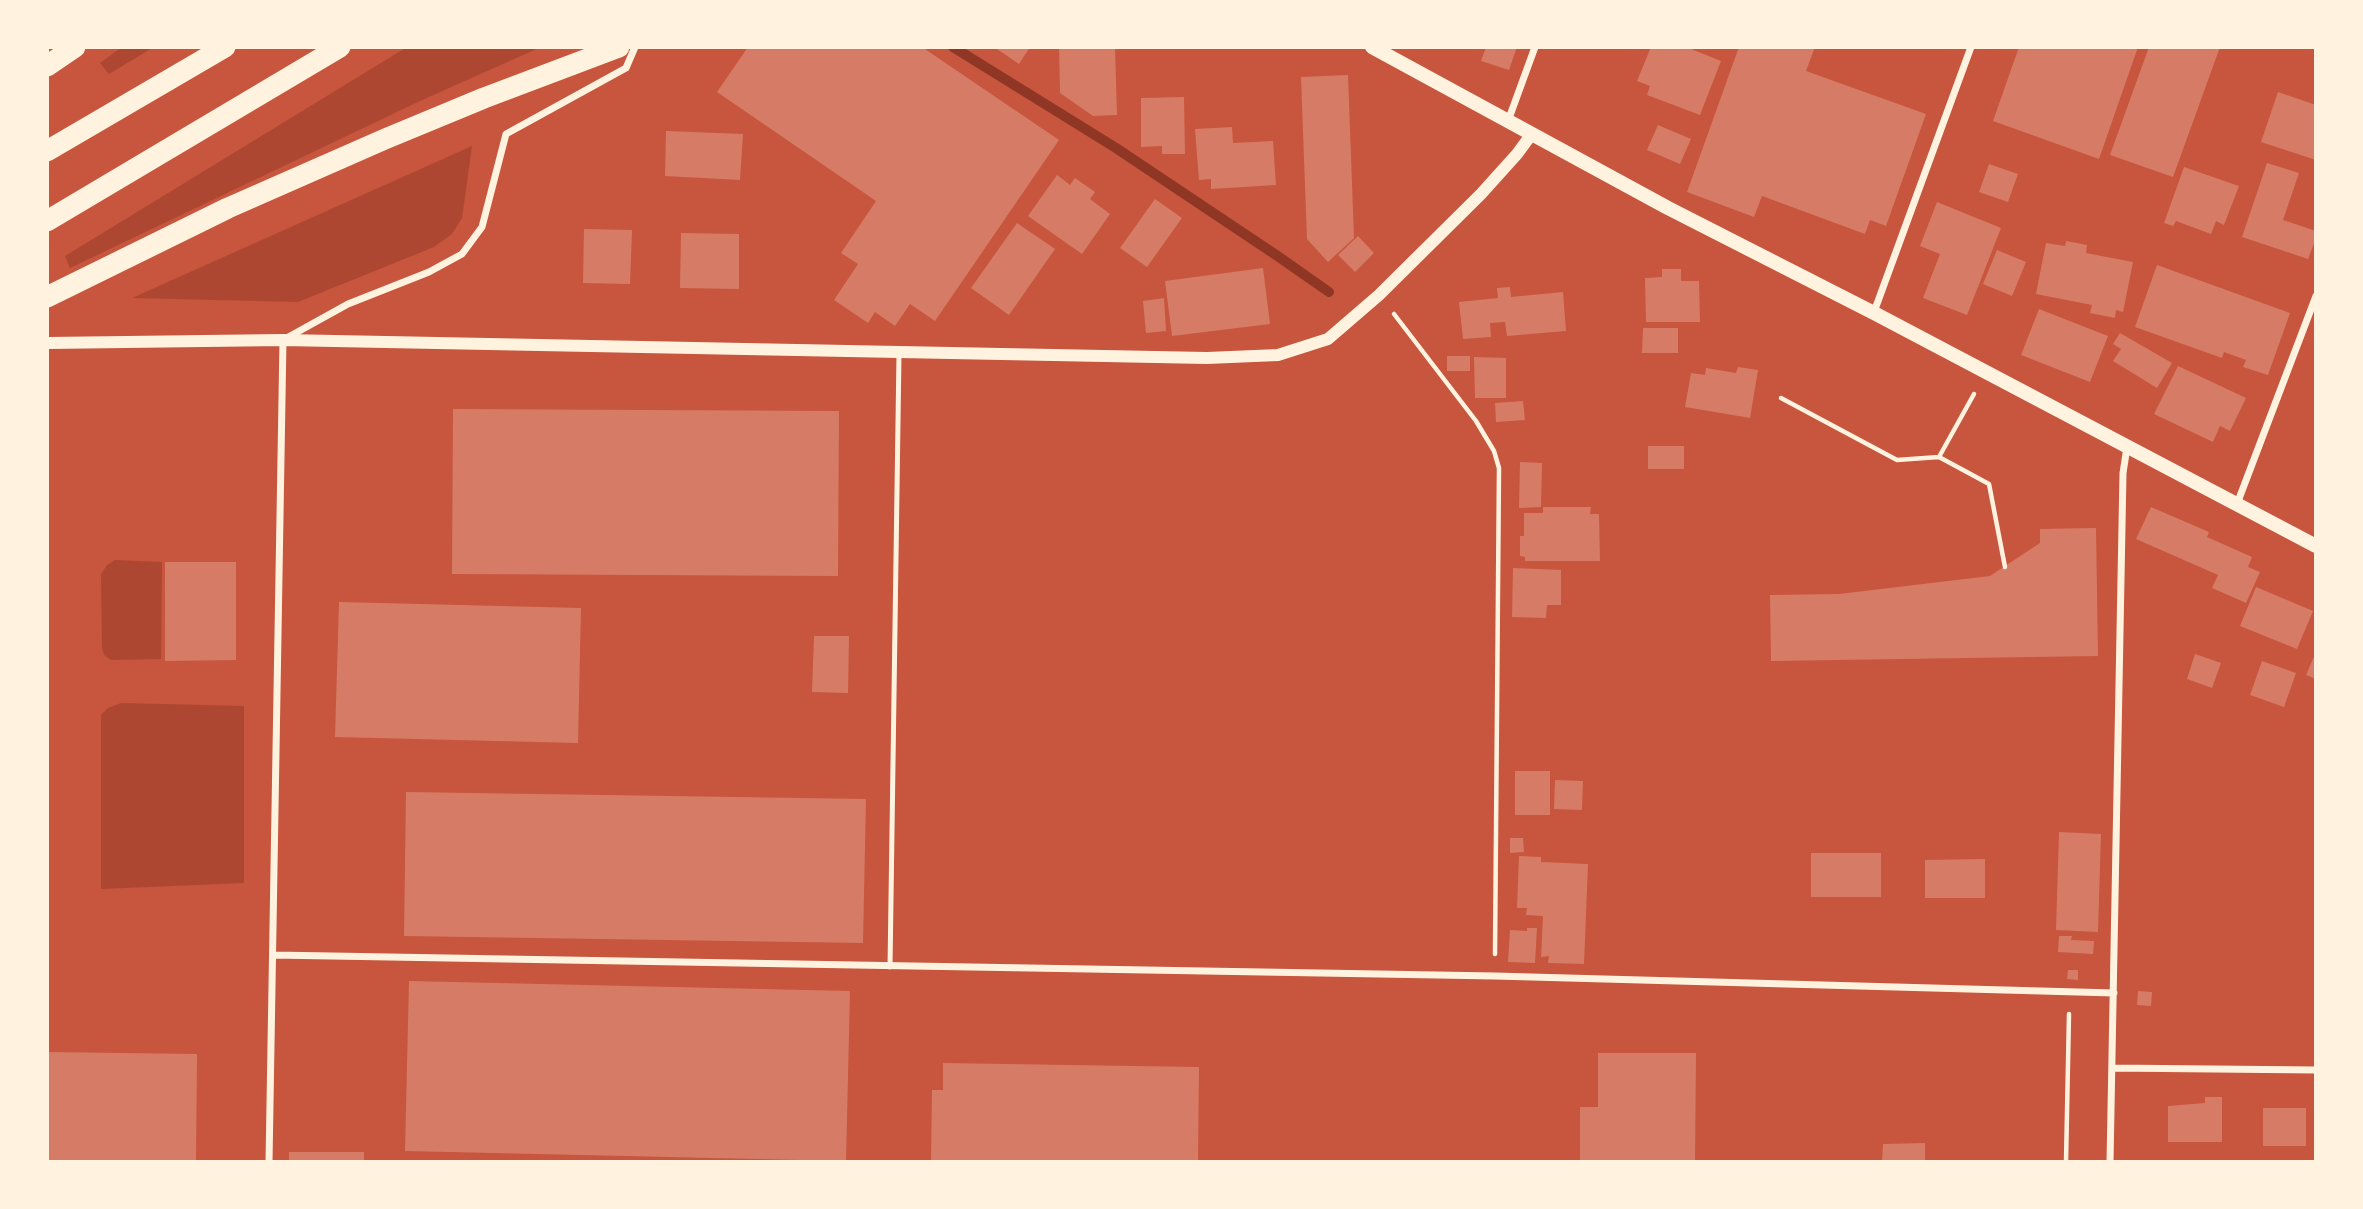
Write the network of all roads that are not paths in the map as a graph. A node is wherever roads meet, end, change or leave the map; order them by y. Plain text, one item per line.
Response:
1 (75, 47) edge
2 (225, 47) edge
3 (340, 47) edge
4 (619, 47) edge
5 (635, 47) edge
6 (1372, 47) edge
7 (1535, 47) edge
8 (1971, 47) edge
9 (47, 66) edge
10 (1507, 121) junction
11 (1531, 135) junction
12 (47, 151) edge
13 (47, 221) edge
14 (2316, 296) edge
15 (47, 298) edge
16 (1874, 313) junction
17 (283, 340) junction
18 (47, 343) edge
19 (900, 352) junction
20 (2127, 446) junction
21 (2236, 505) junction
22 (2316, 546) edge
23 (273, 956) junction
24 (890, 967) junction
25 (2114, 993) junction
26 (2112, 1069) junction
27 (2316, 1070) edge
28 (269, 1162) edge
29 (2110, 1162) edge

1 - 9 highway
2 - 12 highway
3 - 13 highway
4 - 15 highway
5 - 17 street
6 - 10 main road
7 - 10 street
8 - 16 street
10 - 11 main road
11 - 16 main road
11 - 19 street
14 - 21 street
16 - 20 main road
17 - 18 street
17 - 19 street
17 - 23 street
19 - 24 lane
20 - 21 main road
20 - 25 street
21 - 22 main road
23 - 24 street
23 - 28 street
24 - 25 street
25 - 26 street
26 - 27 street
26 - 29 street

